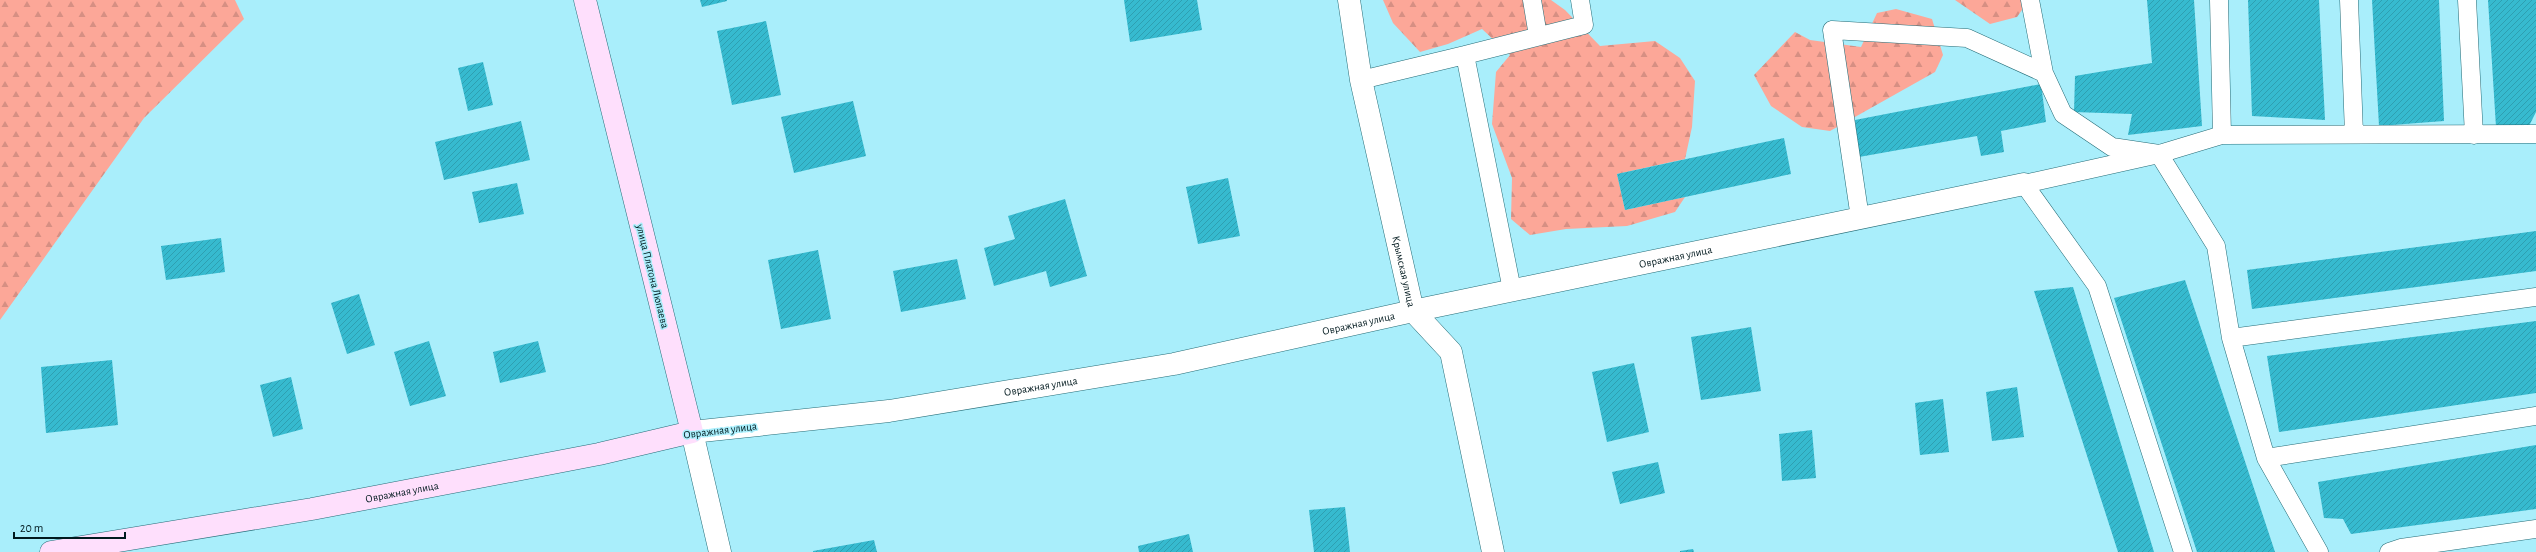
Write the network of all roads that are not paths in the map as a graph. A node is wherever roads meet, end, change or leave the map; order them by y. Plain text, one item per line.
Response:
1 (585, 0) edge
2 (1349, 0) edge
3 (1532, 0) edge
4 (1580, 0) edge
5 (2030, 0) edge
6 (2219, 0) edge
7 (2349, 0) edge
8 (2467, 0) edge
9 (1538, 36) junction
10 (1465, 55) junction
11 (2044, 73) junction
12 (1361, 80) junction
13 (2354, 134) junction
14 (2536, 134) edge
15 (2222, 135) junction
16 (2474, 135) junction
17 (2159, 154) junction
18 (2024, 184) junction
19 (1860, 218) junction
20 (1512, 290) junction
21 (2536, 297) edge
22 (1413, 311) junction
23 (2231, 338) junction
24 (2536, 416) edge
25 (692, 432) junction
26 (2266, 458) junction
27 (2536, 529) edge
28 (51, 552) edge
29 (720, 552) edge
30 (1493, 552) edge
31 (2183, 552) edge
32 (2319, 552) edge
33 (2389, 552) edge

1 - 25 street, улица Платона Люпаева
2 - 12 street, Крымская улица
3 - 9 lane
4 - 9 lane
5 - 11 lane
6 - 15 lane
7 - 13 lane
8 - 16 lane
9 - 10 lane
10 - 12 lane
10 - 20 lane
11 - 17 lane
11 - 19 lane
12 - 22 street, Крымская улица
13 - 15 lane
13 - 16 lane
14 - 16 lane
15 - 17 lane
17 - 18 lane
17 - 23 lane
18 - 19 street, Овражная улица
18 - 31 lane
19 - 20 street, Овражная улица
20 - 22 street, Овражная улица
21 - 23 lane
22 - 25 street, Овражная улица
22 - 30 street, Крымская улица
23 - 26 lane
24 - 26 lane
25 - 28 street, Овражная улица
25 - 29 street, улица Платона Люпаева
26 - 32 lane
27 - 33 lane

